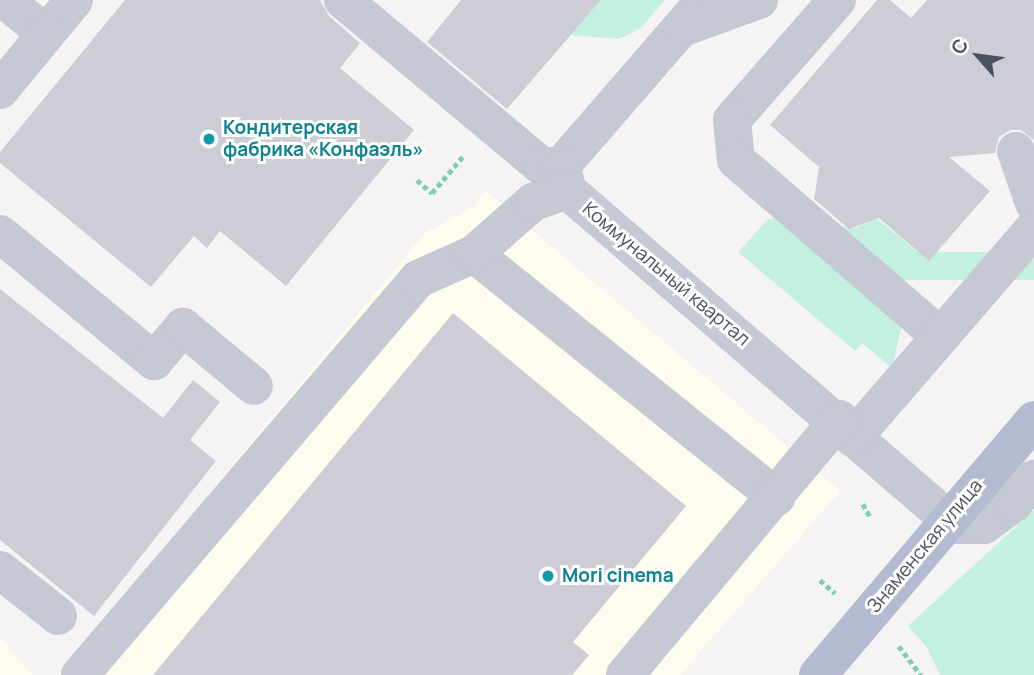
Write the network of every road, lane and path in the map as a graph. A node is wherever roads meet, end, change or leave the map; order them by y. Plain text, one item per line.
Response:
1 (5, 0) edge
2 (74, 0) edge
3 (343, 0) edge
4 (705, 0) edge
5 (759, 0) edge
6 (837, 0) edge
7 (680, 29) junction
8 (46, 34) junction
9 (0, 90) edge
10 (1016, 151) dead end
11 (564, 178) junction
12 (1034, 203) edge
13 (1034, 228) edge
14 (0, 234) edge
15 (474, 254) junction
16 (940, 336) junction
17 (254, 386) dead end
18 (1034, 420) edge
19 (846, 429) junction
20 (1034, 479) edge
21 (776, 497) junction
22 (947, 518) junction
23 (0, 570) edge
24 (58, 616) dead end
25 (888, 637) dead end
26 (80, 675) edge
27 (625, 675) edge
28 (818, 675) edge
29 (920, 675) edge

1 - 8 street
2 - 8 street
3 - 11 street
4 - 7 street
5 - 7 street
6 - 16 street
7 - 11 street
8 - 9 street
10 - 12 street
11 - 15 street
11 - 19 street, Коммунальный квартал
13 - 16 street
14 - 17 street
15 - 21 street
15 - 26 street
16 - 19 street
18 - 22 main road, Знаменская улица
19 - 21 street
19 - 22 street, Коммунальный квартал
20 - 22 street
21 - 27 street
22 - 28 main road, Знаменская улица
23 - 24 street
25 - 29 path

